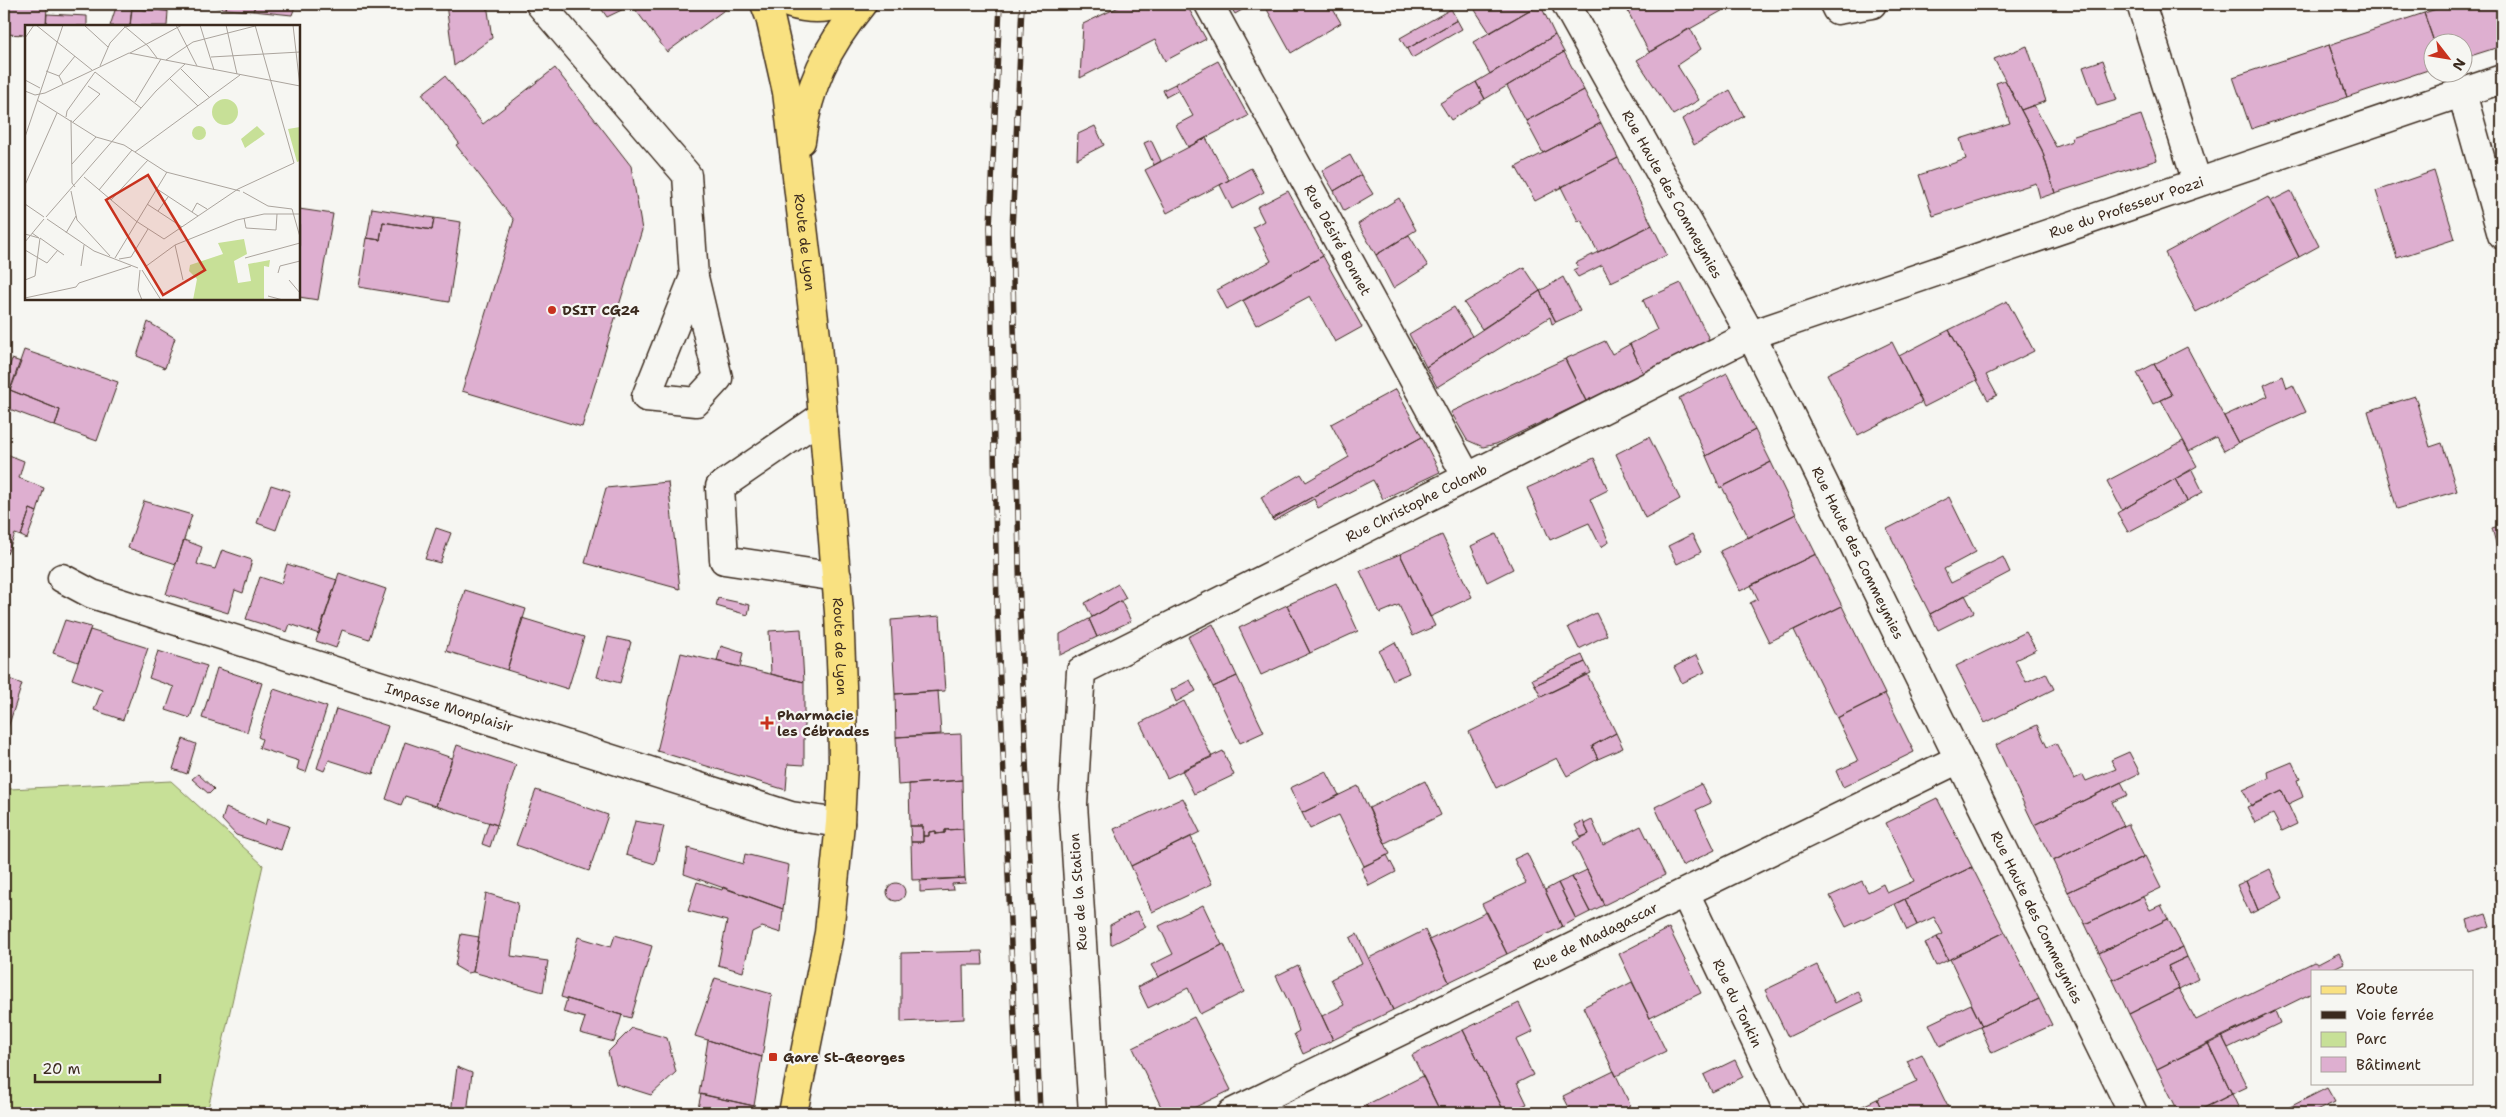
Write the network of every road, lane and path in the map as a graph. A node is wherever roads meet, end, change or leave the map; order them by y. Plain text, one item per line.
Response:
1 (540, 4) edge
2 (765, 4) edge
3 (792, 4) edge
4 (845, 4) edge
5 (862, 4) edge
6 (1209, 4) edge
7 (1566, 4) edge
8 (1834, 4) edge
9 (1872, 4) edge
10 (2141, 4) edge
11 (2502, 80) edge
12 (2462, 93) junction
13 (797, 177) junction
14 (2197, 182) junction
15 (2502, 235) edge
16 (694, 277) dead end
17 (1751, 335) junction
18 (823, 416) junction
19 (1467, 477) junction
20 (837, 577) junction
21 (62, 578) dead end
22 (1081, 671) joint
23 (1960, 759) junction
24 (840, 823) junction
25 (1685, 893) junction
26 (793, 1113) edge
27 (1093, 1113) edge
28 (1232, 1113) edge
29 (1790, 1113) edge
30 (2133, 1113) edge

1 - 16 street
2 - 13 main road, Route de Lyon
3 - 4 main road
5 - 13 main road, Route de Lyon
6 - 19 street, Rue Désiré Bonnet
7 - 17 street, Rue Haute des Commeymies
8 - 9 street
10 - 14 street
11 - 12 street, Rue du Professeur Pozzi
12 - 14 street, Rue du Professeur Pozzi
12 - 15 street
13 - 18 main road, Route de Lyon
14 - 17 street, Rue du Professeur Pozzi
17 - 19 street, Rue Christophe Colomb
17 - 23 street, Rue Haute des Commeymies
18 - 20 main road, Route de Lyon
18 - 20 street
19 - 22 street, Rue Christophe Colomb
20 - 24 main road, Route de Lyon
21 - 24 street, Impasse Monplaisir
22 - 27 street, Rue de la Station
23 - 25 street, Rue de Madagascar
23 - 30 street, Rue Haute des Commeymies
24 - 26 main road, Route de Lyon
25 - 28 street, Rue de Madagascar
25 - 29 street, Rue du Tonkin

